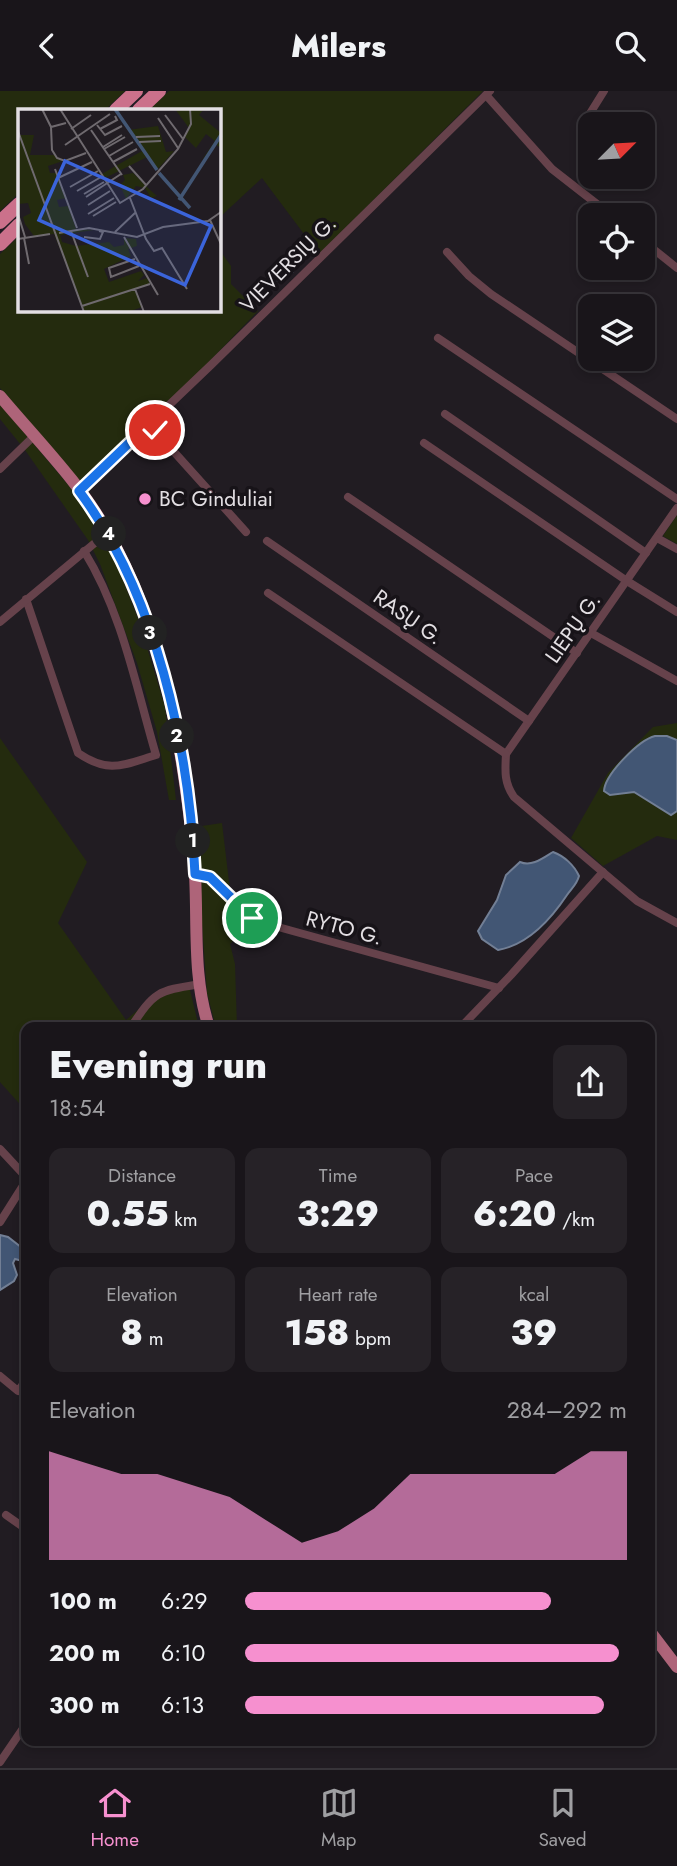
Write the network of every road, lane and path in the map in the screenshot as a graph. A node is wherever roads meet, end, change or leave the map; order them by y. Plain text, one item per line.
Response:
1 (136, 91) edge
2 (159, 91) edge
3 (604, 91) edge
4 (488, 93) edge
5 (117, 109) edge
6 (140, 109) edge
7 (591, 112) edge
8 (596, 203) edge
9 (18, 205) edge
10 (0, 222) edge
11 (18, 226) edge
12 (0, 244) edge
13 (655, 250) edge
14 (447, 252) dead end
15 (677, 268) edge
16 (438, 338) dead end
17 (0, 395) edge
18 (444, 414) dead end
19 (677, 419) edge
20 (149, 424) junction
21 (34, 436) junction
22 (424, 443) dead end
23 (0, 468) edge
24 (79, 491) junction
25 (348, 497) dead end
26 (677, 499) edge
27 (677, 508) edge
28 (108, 532) junction
29 (246, 532) dead end
30 (657, 538) junction
31 (267, 541) dead end
32 (677, 549) edge
33 (84, 551) junction
34 (646, 554) junction
35 (627, 581) junction
36 (268, 593) dead end
37 (26, 599) junction
38 (677, 612) edge
39 (0, 622) edge
40 (591, 633) junction
41 (577, 653) junction
42 (677, 681) edge
43 (529, 721) junction
44 (506, 754) junction
45 (603, 872) junction
46 (195, 874) junction
47 (677, 923) edge
48 (200, 984) junction
49 (499, 988) junction
50 (134, 1022) edge
51 (208, 1022) edge
52 (466, 1022) edge
53 (0, 1149) edge
54 (21, 1173) edge
55 (21, 1187) edge
56 (0, 1222) edge
57 (0, 1376) edge
58 (21, 1387) edge
59 (6, 1515) dead end
60 (21, 1526) edge
61 (655, 1638) edge
62 (677, 1667) edge
63 (21, 1731) edge
64 (0, 1762) edge

1 - 5 highway
2 - 6 highway
3 - 7 street
4 - 8 street
4 - 20 street, VIEVERSIŲ G.
9 - 10 highway
11 - 12 highway
13 - 15 street
14 - 19 street
16 - 26 street
17 - 21 main road
18 - 34 street
20 - 24 street, VIEVERSIŲ G.
20 - 29 street
21 - 23 street
21 - 24 main road
22 - 35 street
24 - 28 main road
25 - 41 street
27 - 30 street, LIEPŲ G.
28 - 33 street
28 - 46 main road
30 - 32 street
30 - 34 street, LIEPŲ G.
31 - 43 street, RASŲ G.
33 - 37 street
33 - 37 street
34 - 35 street, LIEPŲ G.
35 - 38 street
35 - 40 street, LIEPŲ G.
36 - 44 street
37 - 39 street
40 - 41 street, LIEPŲ G.
40 - 42 street
41 - 43 street, LIEPŲ G.
43 - 44 street, LIEPŲ G.
44 - 45 street
45 - 47 street
45 - 49 street
46 - 48 main road
46 - 49 street, RYTO G.
48 - 50 street
48 - 51 main road
49 - 52 street
53 - 54 street
55 - 56 street
57 - 58 street
59 - 60 street
61 - 62 main road
63 - 64 street

